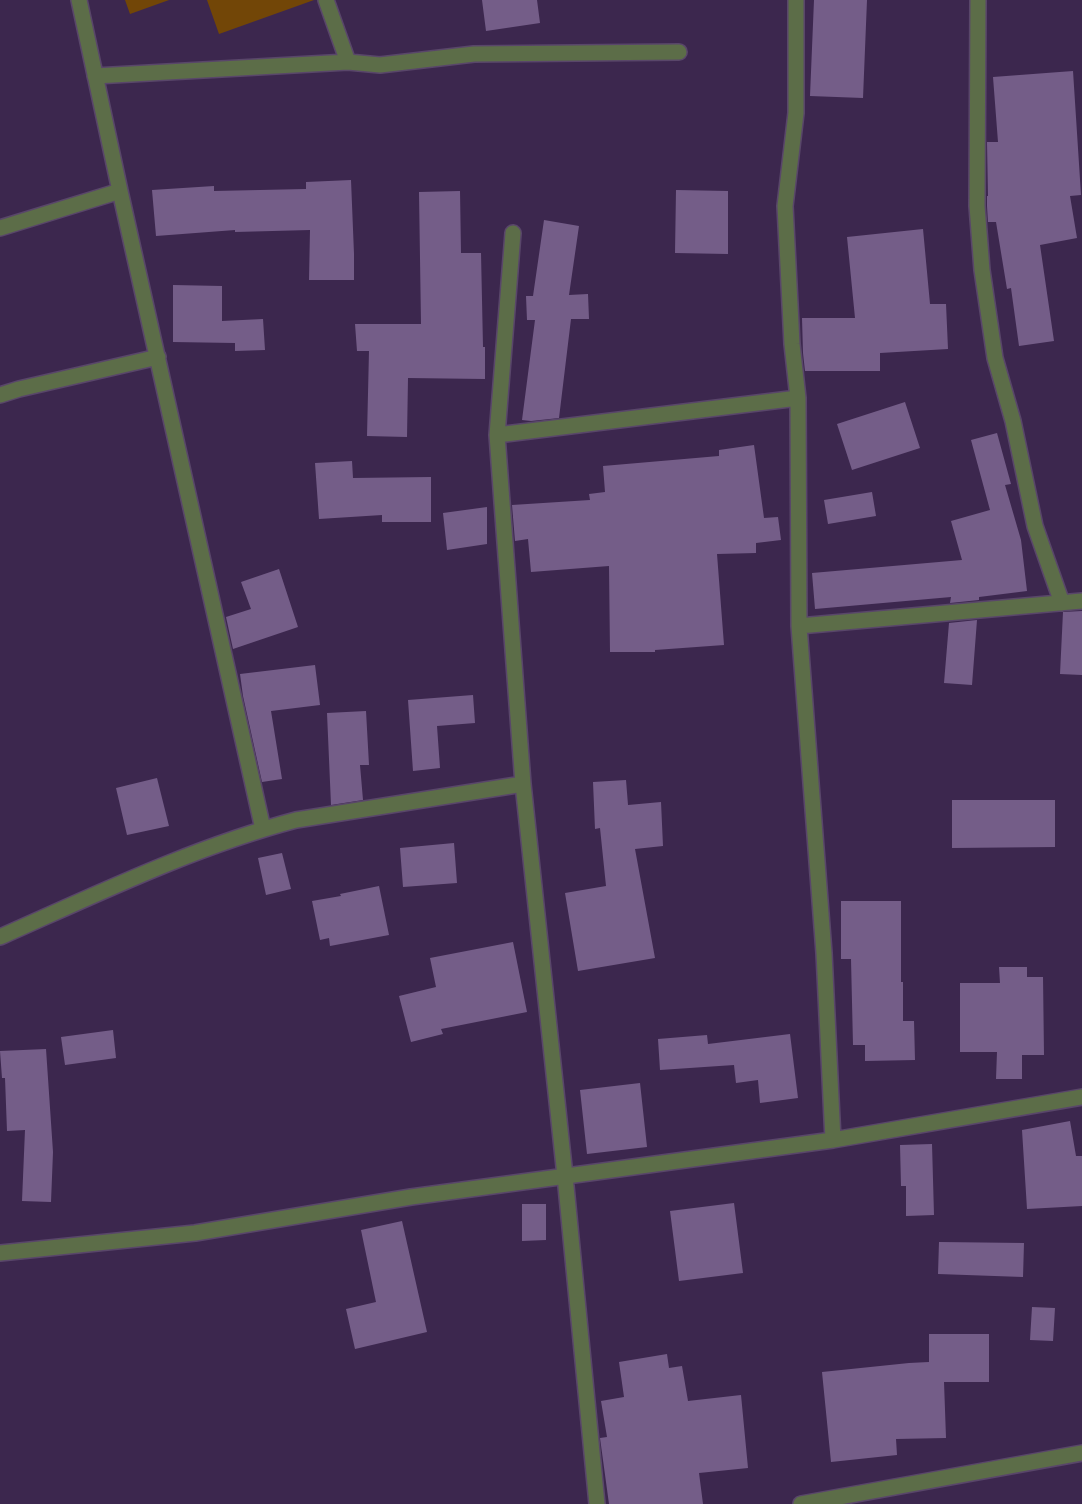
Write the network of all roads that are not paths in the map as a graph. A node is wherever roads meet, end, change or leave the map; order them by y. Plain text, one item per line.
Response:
1 (79, 0) edge
2 (326, 0) edge
3 (796, 0) edge
4 (978, 0) edge
5 (679, 52) dead end
6 (348, 62) junction
7 (95, 76) junction
8 (120, 191) junction
9 (0, 228) edge
10 (513, 233) dead end
11 (158, 357) junction
12 (0, 395) edge
13 (798, 398) junction
14 (497, 435) junction
15 (1082, 601) edge
16 (1062, 603) junction
17 (799, 626) junction
18 (523, 784) junction
19 (263, 829) junction
20 (0, 937) edge
21 (1082, 1097) edge
22 (833, 1140) junction
23 (565, 1176) junction
24 (0, 1253) edge
25 (1082, 1454) edge
26 (597, 1504) edge
27 (801, 1504) edge

1 - 7 street
2 - 6 street
3 - 13 street
4 - 16 street
5 - 6 street
6 - 7 street
7 - 8 street
8 - 9 street
8 - 11 street
10 - 14 street
11 - 12 street
11 - 19 street
13 - 14 street
13 - 17 street
14 - 18 street
15 - 16 street
16 - 17 street
17 - 22 street
18 - 19 street
18 - 23 street
19 - 20 street
21 - 22 street
22 - 23 street
23 - 24 street
23 - 26 street
25 - 27 street

